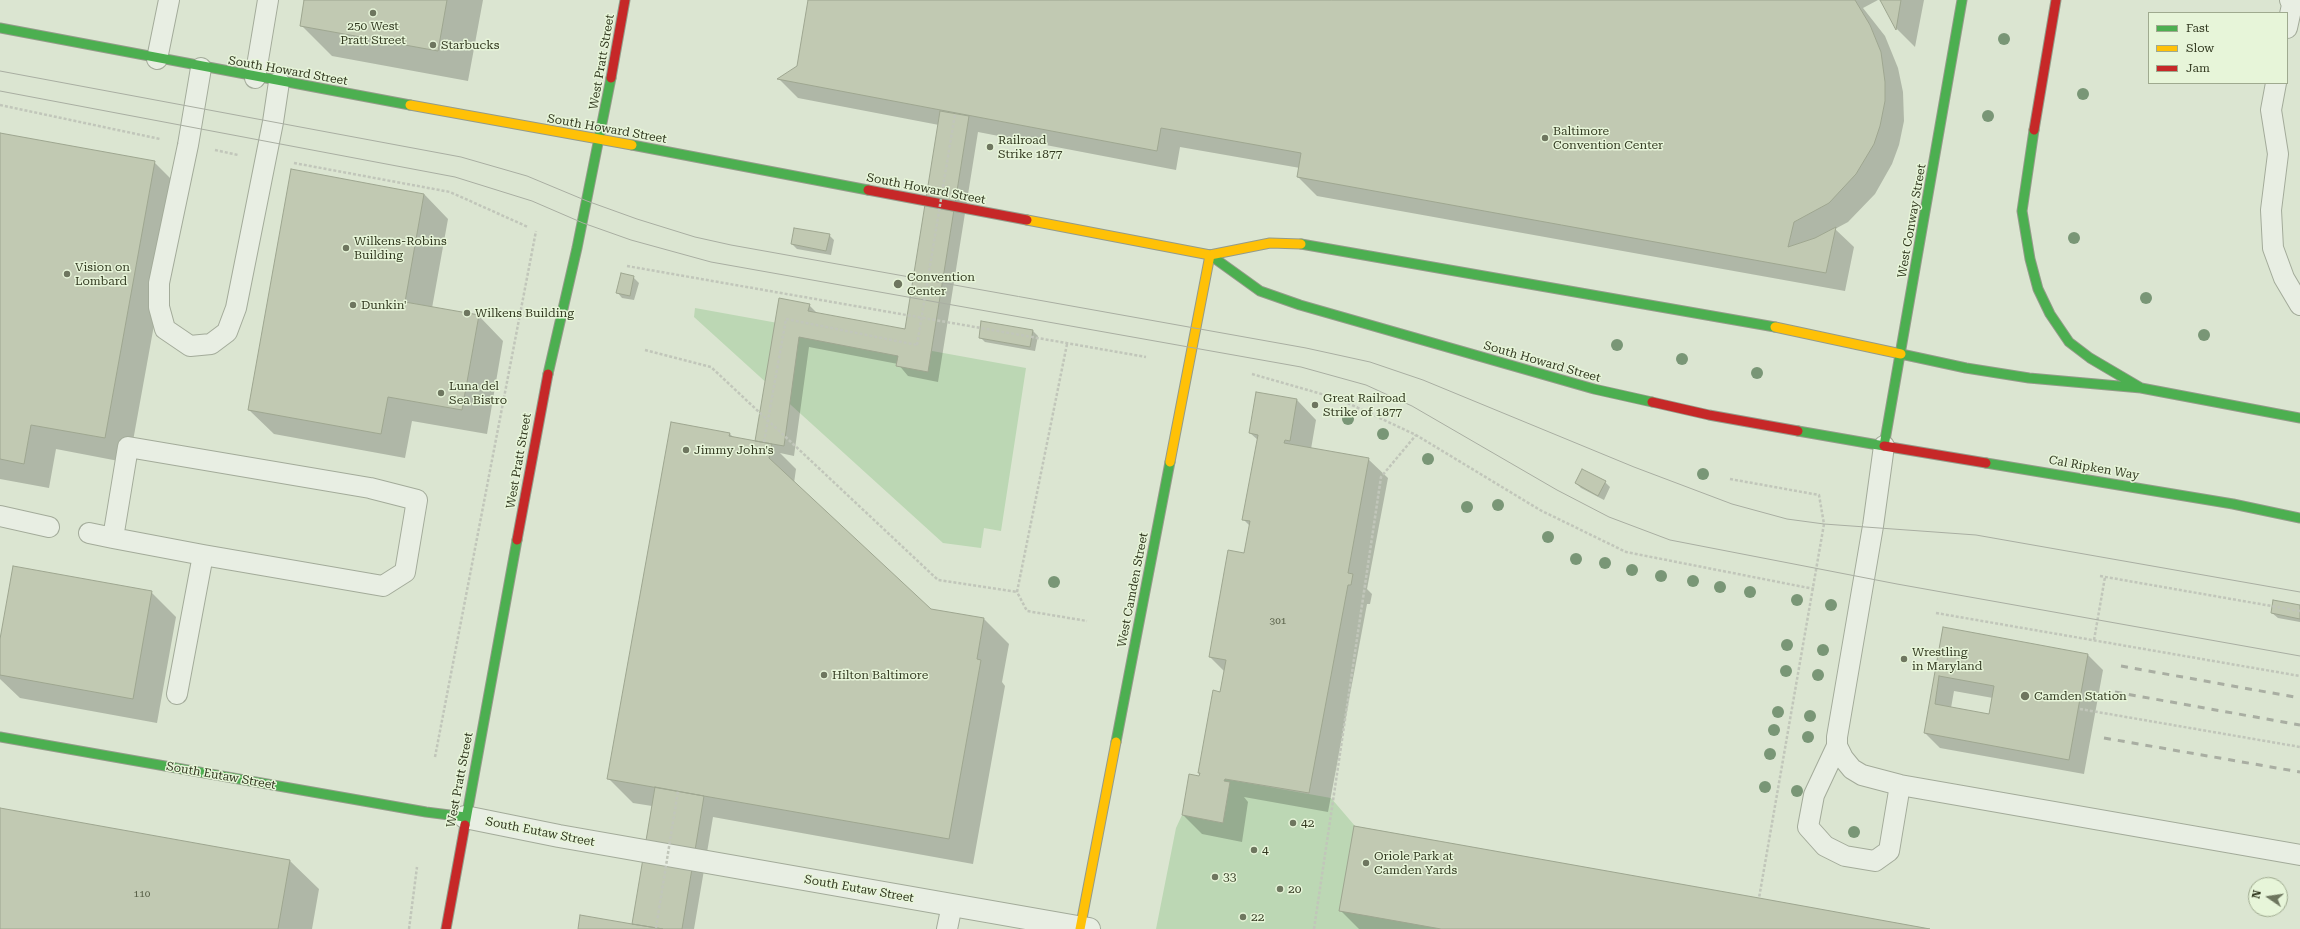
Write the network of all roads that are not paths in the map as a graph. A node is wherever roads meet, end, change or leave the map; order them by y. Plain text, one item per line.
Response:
1 (169, 0) edge
2 (268, 0) edge
3 (625, 0) edge
4 (1962, 0) edge
5 (2056, 0) edge
6 (2293, 2) edge
7 (2288, 24) edge
8 (0, 28) edge
9 (157, 59) junction
10 (201, 68) junction
11 (255, 78) junction
12 (279, 82) junction
13 (2276, 84) edge
14 (600, 139) junction
15 (1210, 255) junction
16 (2300, 305) edge
17 (1901, 354) junction
18 (2141, 388) junction
19 (2300, 418) edge
20 (1884, 446) junction
21 (0, 516) edge
22 (2300, 518) edge
23 (49, 527) dead end
24 (89, 533) dead end
25 (113, 538) junction
26 (203, 554) junction
27 (177, 694) dead end
28 (0, 737) edge
29 (1837, 746) junction
30 (1900, 785) junction
31 (465, 817) junction
32 (2300, 855) edge
33 (952, 905) junction
34 (1083, 928) edge
35 (446, 929) edge
36 (947, 929) edge

1 - 9 lane
2 - 11 lane
3 - 14 main road, West Pratt Street
4 - 17 main road, West Conway Street
5 - 18 main road
6 - 7 lane
8 - 9 main road, South Howard Street
9 - 10 main road, South Howard Street
10 - 11 main road, South Howard Street
10 - 12 lane
11 - 12 main road, South Howard Street
12 - 14 main road, South Howard Street
13 - 16 lane
14 - 15 main road, South Howard Street
14 - 31 main road, West Pratt Street
15 - 17 main road, South Howard Street
15 - 20 main road, South Howard Street
15 - 34 main road, West Camden Street
17 - 18 main road
17 - 20 main road, West Conway Street
18 - 19 main road
20 - 22 main road, Cal Ripken Way
20 - 29 lane
21 - 23 lane
24 - 25 lane
25 - 26 lane
25 - 26 lane
26 - 27 lane
28 - 31 main road, South Eutaw Street
29 - 30 lane
29 - 30 lane
30 - 32 lane
31 - 33 street, South Eutaw Street
31 - 35 main road, West Pratt Street
33 - 34 street, South Eutaw Street
33 - 36 lane

